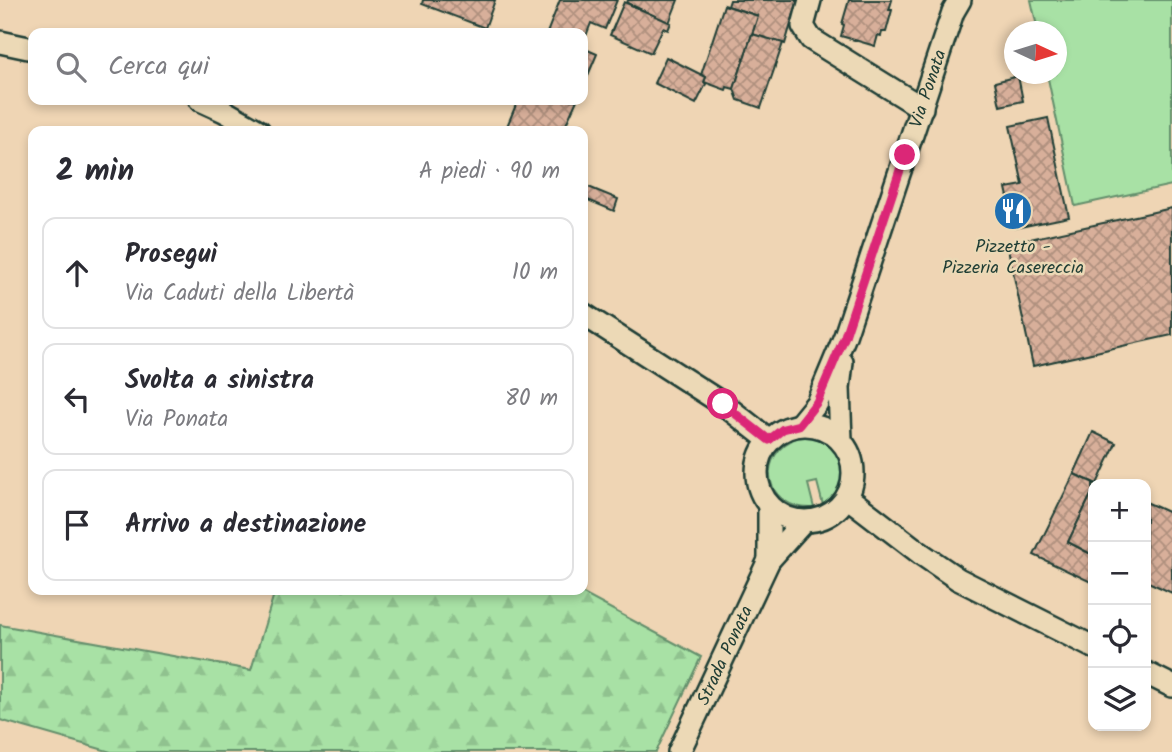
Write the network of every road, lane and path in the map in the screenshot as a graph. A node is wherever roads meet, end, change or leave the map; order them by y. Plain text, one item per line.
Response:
1 (810, 0) edge
2 (960, 0) edge
3 (0, 42) edge
4 (28, 48) edge
5 (211, 105) edge
6 (922, 108) junction
7 (250, 126) edge
8 (588, 317) edge
9 (845, 336) junction
10 (799, 425) junction
11 (769, 440) junction
12 (841, 440) junction
13 (847, 497) junction
14 (769, 506) junction
15 (803, 522) junction
16 (769, 560) junction
17 (1088, 645) edge
18 (1151, 676) edge
19 (1172, 687) edge
20 (679, 752) edge

1 - 6 street
2 - 6 street, Via Ponata
3 - 4 street
5 - 7 street
6 - 9 street, Via Ponata
8 - 11 street
9 - 10 street, Via Ponata
9 - 12 street, Via Ponata
10 - 11 street
10 - 12 street
11 - 14 street
12 - 13 street
13 - 15 street
13 - 17 street
14 - 15 street
14 - 16 street, Strada Ponata
15 - 16 street, Strada Ponata
16 - 20 street, Strada Ponata
18 - 19 street

